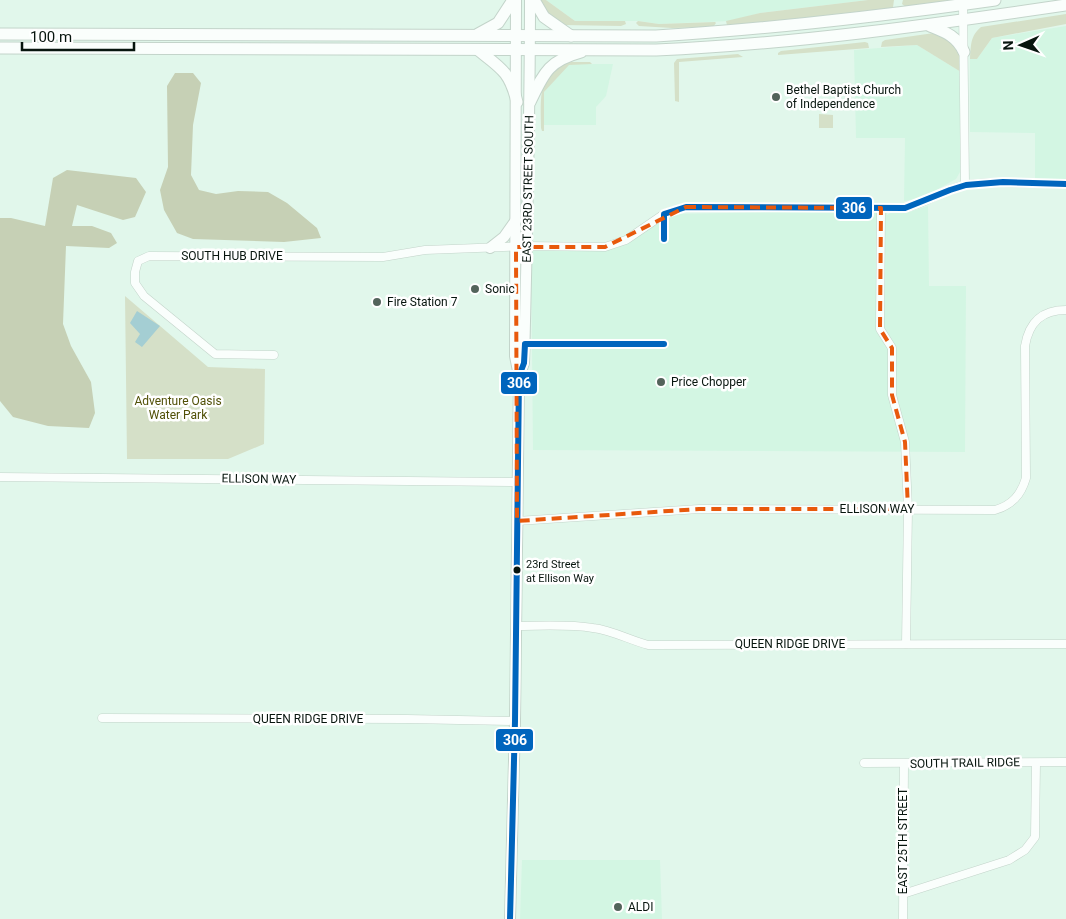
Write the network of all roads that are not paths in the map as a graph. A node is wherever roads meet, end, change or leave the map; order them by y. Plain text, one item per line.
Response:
1 (515, 0) edge
2 (532, 0) edge
3 (995, 0) edge
4 (963, 5) junction
5 (1066, 5) edge
6 (963, 20) junction
7 (928, 25) junction
8 (0, 34) edge
9 (472, 36) junction
10 (517, 36) junction
11 (530, 36) junction
12 (571, 36) junction
13 (0, 48) edge
14 (530, 49) junction
15 (591, 49) junction
16 (478, 50) junction
17 (517, 50) junction
18 (964, 52) junction
19 (517, 102) junction
20 (530, 102) junction
21 (1066, 184) edge
22 (965, 185) junction
23 (881, 208) junction
24 (516, 220) junction
25 (521, 247) junction
26 (490, 248) junction
27 (1066, 310) edge
28 (274, 355) dead end
29 (0, 477) edge
30 (518, 482) junction
31 (908, 509) junction
32 (517, 522) junction
33 (516, 626) junction
34 (906, 644) junction
35 (1066, 644) edge
36 (102, 718) dead end
37 (515, 722) junction
38 (1066, 762) edge
39 (864, 763) dead end
40 (1036, 763) junction
41 (904, 764) junction
42 (903, 894) junction
43 (510, 919) edge
44 (903, 919) edge

1 - 9 highway
1 - 10 main road, EAST 23RD STREET SOUTH
2 - 11 main road, EAST 23RD STREET SOUTH
2 - 12 highway
3 - 4 highway
4 - 6 street
4 - 12 highway
5 - 6 highway
6 - 7 highway
6 - 18 street
7 - 15 highway
7 - 18 highway
8 - 9 highway
9 - 10 highway
10 - 11 highway
10 - 17 main road, EAST 23RD STREET SOUTH
11 - 12 highway
11 - 14 main road, EAST 23RD STREET SOUTH
13 - 16 highway
14 - 15 highway
14 - 17 highway
14 - 20 main road, EAST 23RD STREET SOUTH
15 - 20 highway
16 - 17 highway
16 - 19 highway
17 - 19 main road, EAST 23RD STREET SOUTH
18 - 22 street
19 - 24 main road, EAST 23RD STREET SOUTH
20 - 25 main road, EAST 23RD STREET SOUTH
21 - 22 street, SOUTH HUB DRIVE
22 - 23 street, SOUTH HUB DRIVE
23 - 25 street, SOUTH HUB DRIVE
23 - 31 street
24 - 25 main road, EAST 23RD STREET SOUTH
24 - 26 main road
25 - 26 street, SOUTH HUB DRIVE
25 - 30 main road, EAST 23RD STREET SOUTH
26 - 28 street, SOUTH HUB DRIVE
27 - 31 street, ELLISON WAY
29 - 30 street, ELLISON WAY
30 - 32 main road, EAST 23RD STREET SOUTH
31 - 32 street, ELLISON WAY
31 - 34 street
32 - 33 main road, EAST 23RD STREET SOUTH
33 - 34 street, QUEEN RIDGE DRIVE
33 - 37 main road, EAST 23RD STREET SOUTH
34 - 35 street, QUEEN RIDGE DRIVE
36 - 37 street, QUEEN RIDGE DRIVE
37 - 43 main road, EAST 23RD STREET SOUTH
38 - 40 street, SOUTH TRAIL RIDGE
39 - 41 street, SOUTH TRAIL RIDGE
40 - 41 street, SOUTH TRAIL RIDGE
40 - 42 street
41 - 42 street, EAST 25TH STREET
42 - 44 street, EAST 25TH STREET

